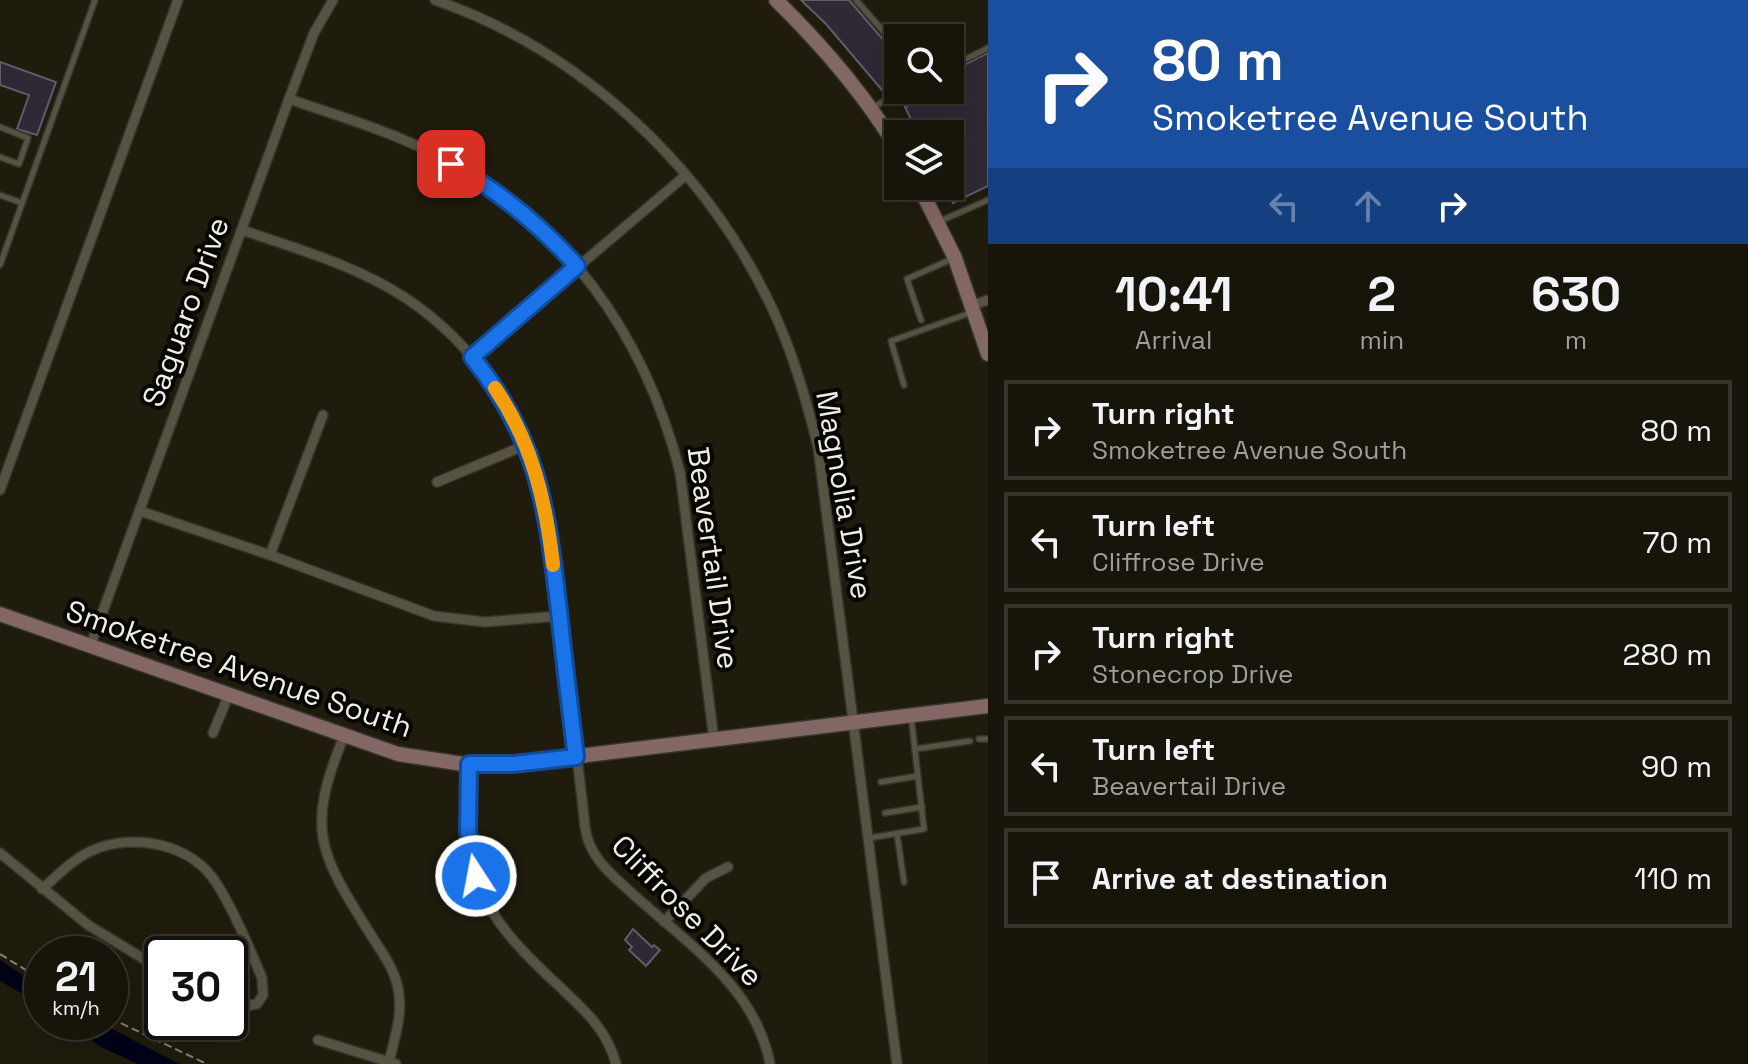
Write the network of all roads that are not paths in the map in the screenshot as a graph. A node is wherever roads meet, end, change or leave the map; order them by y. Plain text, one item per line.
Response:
1 (95, 0) edge
2 (178, 0) edge
3 (333, 0) edge
4 (435, 0) edge
5 (776, 0) edge
6 (856, 0) edge
7 (884, 32) edge
8 (988, 48) edge
9 (964, 60) edge
10 (289, 99) junction
11 (884, 102) edge
12 (870, 109) junction
13 (0, 127) edge
14 (884, 130) edge
15 (0, 157) edge
16 (686, 175) junction
17 (0, 195) edge
18 (926, 200) edge
19 (988, 200) edge
20 (22, 203) junction
21 (937, 222) junction
22 (242, 230) junction
23 (955, 258) junction
24 (0, 265) edge
25 (577, 266) junction
26 (988, 300) edge
27 (974, 308) junction
28 (921, 320) dead end
29 (988, 354) edge
30 (472, 357) junction
31 (904, 385) dead end
32 (323, 415) dead end
33 (526, 445) junction
34 (437, 482) dead end
35 (0, 490) edge
36 (140, 511) junction
37 (270, 555) junction
38 (0, 614) edge
39 (559, 616) junction
40 (91, 644) junction
41 (229, 694) junction
42 (988, 707) edge
43 (911, 716) junction
44 (853, 723) junction
45 (213, 733) dead end
46 (344, 736) junction
47 (979, 739) dead end
48 (988, 739) edge
49 (714, 740) junction
50 (970, 741) dead end
51 (915, 749) junction
52 (576, 757) junction
53 (469, 764) junction
54 (918, 776) junction
55 (881, 782) dead end
56 (922, 807) junction
57 (885, 813) dead end
58 (897, 834) junction
59 (868, 838) junction
60 (0, 853) edge
61 (728, 867) dead end
62 (904, 882) dead end
63 (42, 889) junction
64 (664, 922) junction
65 (242, 936) edge
66 (248, 949) edge
67 (144, 960) edge
68 (248, 1006) edge
69 (318, 1040) dead end
70 (393, 1063) edge
71 (616, 1064) edge
72 (770, 1064) edge
73 (897, 1064) edge

1 - 20 lane
2 - 35 street
3 - 10 street, Saguaro Drive
4 - 16 street, Magnolia Drive
5 - 12 street
6 - 7 lane
8 - 9 lane
10 - 22 street, Saguaro Drive
10 - 25 street, Beavertail Drive
11 - 12 lane
12 - 14 street
13 - 15 lane
16 - 25 street
16 - 44 street, Magnolia Drive
17 - 20 lane
18 - 21 street
19 - 21 lane
20 - 24 lane
21 - 23 street
22 - 30 street, Cliffrose Drive
22 - 36 street, Saguaro Drive
23 - 27 street
23 - 28 lane
25 - 30 street
25 - 49 street, Beavertail Drive
26 - 27 street
27 - 29 street
27 - 31 lane
30 - 33 street, Cliffrose Drive
32 - 37 street
33 - 34 street
33 - 39 street, Cliffrose Drive
36 - 37 street
36 - 40 street, Saguaro Drive
37 - 39 street
38 - 40 street, Smoketree Avenue South
39 - 52 street, Cliffrose Drive
40 - 41 street, Smoketree Avenue South
41 - 45 street
41 - 46 street, Smoketree Avenue South
42 - 43 street, Smoketree Avenue South
43 - 44 street, Smoketree Avenue South
43 - 51 lane
44 - 49 street, Smoketree Avenue South
44 - 59 street, Magnolia Drive
46 - 53 street, Smoketree Avenue South
46 - 70 street
47 - 48 lane
49 - 52 street, Smoketree Avenue South
50 - 51 lane
51 - 54 lane
52 - 53 street, Smoketree Avenue South
52 - 64 street, Cliffrose Drive
53 - 71 street
54 - 55 lane
54 - 56 lane
56 - 57 lane
56 - 58 lane
58 - 59 lane
58 - 62 lane
59 - 73 street, Magnolia Drive
60 - 63 street
61 - 64 street
63 - 65 street
63 - 67 street
64 - 72 street, Cliffrose Drive
66 - 68 street
69 - 70 street

